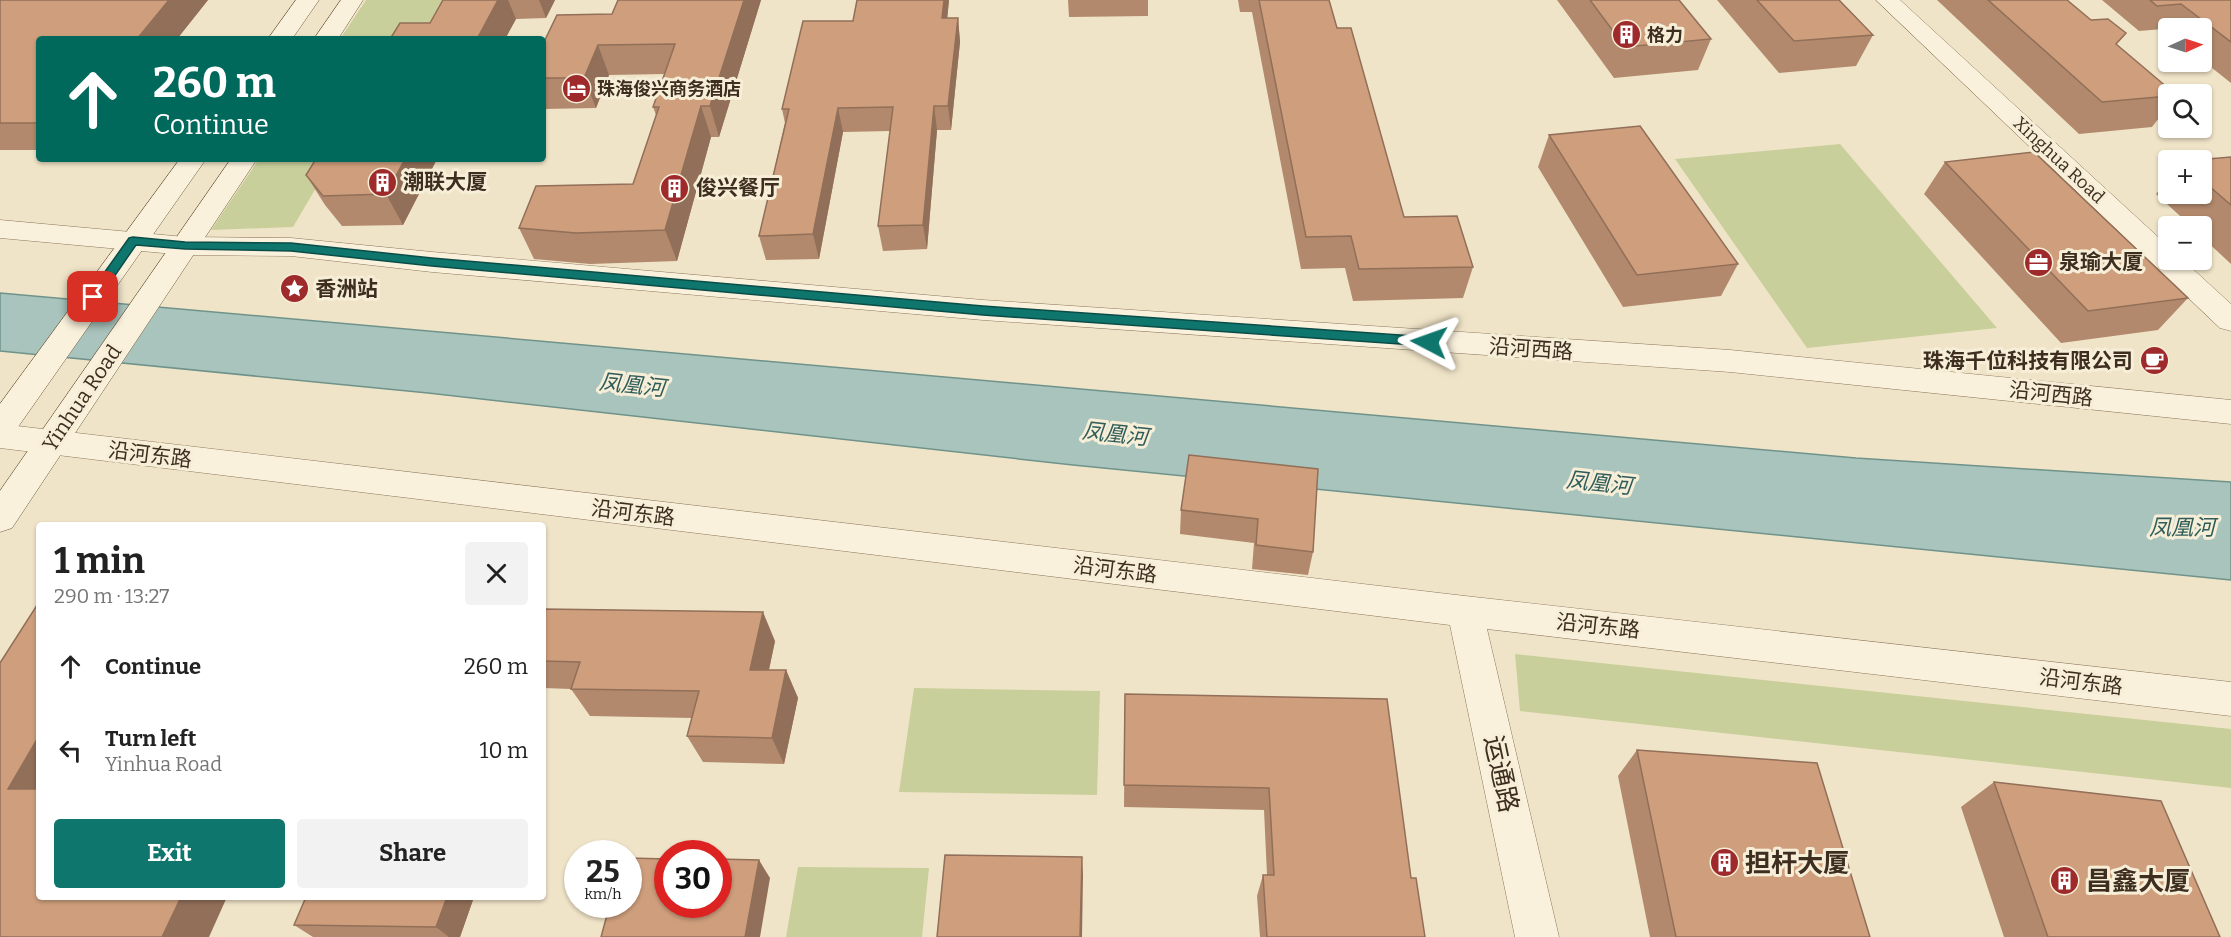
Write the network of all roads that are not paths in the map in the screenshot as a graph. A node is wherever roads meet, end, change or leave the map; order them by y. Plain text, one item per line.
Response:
1 (308, 0) edge
2 (352, 0) edge
3 (1887, 0) edge
4 (282, 36) edge
5 (328, 36) edge
6 (191, 162) edge
7 (242, 162) edge
8 (0, 229) edge
9 (133, 240) junction
10 (185, 246) junction
11 (2231, 321) edge
12 (2231, 412) edge
13 (0, 428) edge
14 (0, 436) edge
15 (51, 444) junction
16 (0, 518) edge
17 (1465, 611) junction
18 (2231, 699) edge
19 (1537, 937) edge

1 - 4 street
2 - 5 street
3 - 11 street, Xinghua Road
6 - 9 street
7 - 10 street, Yinhua Road
8 - 9 street
9 - 10 street, 沿河西路
9 - 13 street
10 - 12 street, 沿河西路
10 - 15 street, Yinhua Road
14 - 15 street, 沿河东路
15 - 16 street, Yinhua Road
15 - 17 street, 沿河东路
17 - 18 street, 沿河东路
17 - 19 street, 运通路

